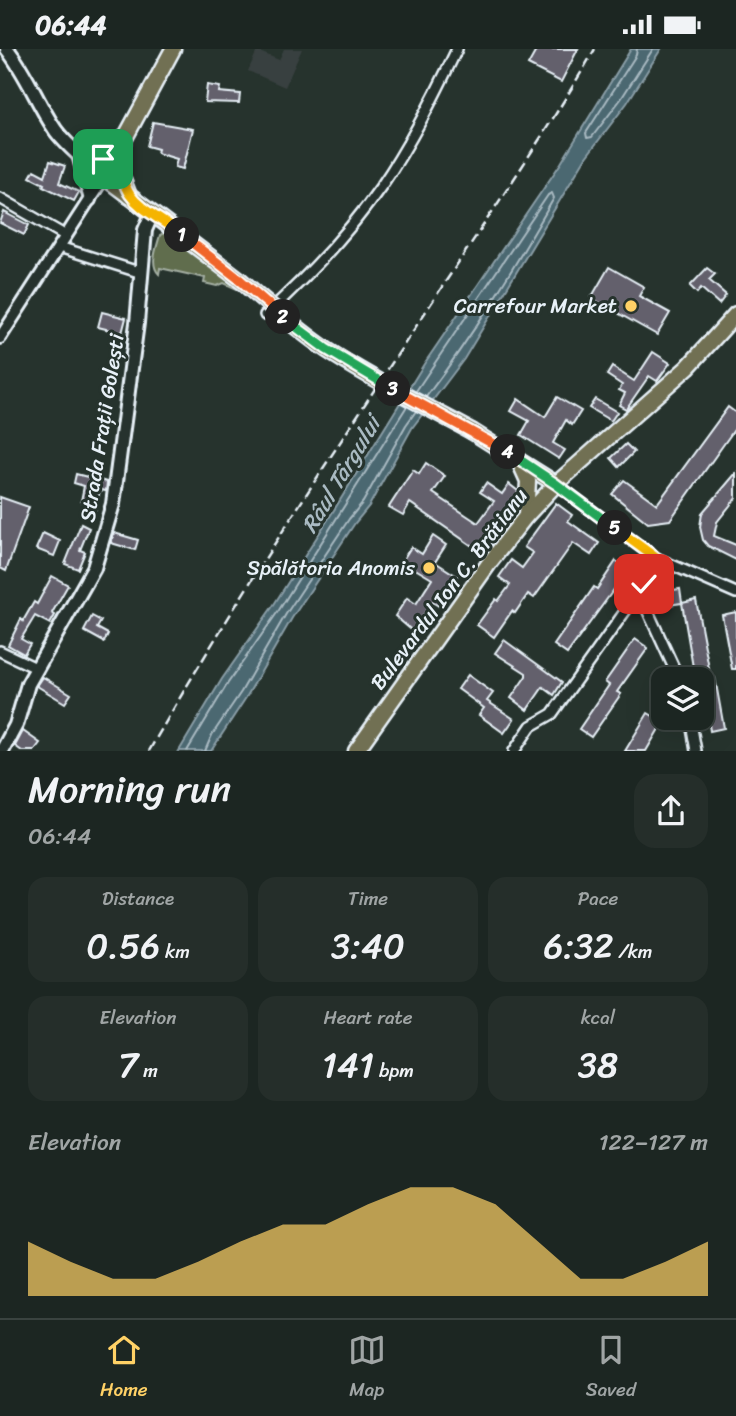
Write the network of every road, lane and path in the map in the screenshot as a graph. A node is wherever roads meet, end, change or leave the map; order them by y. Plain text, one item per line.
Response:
1 (7, 49) edge
2 (173, 49) edge
3 (457, 49) edge
4 (77, 153) junction
5 (118, 155) junction
6 (104, 177) junction
7 (130, 197) junction
8 (0, 198) edge
9 (90, 200) junction
10 (152, 214) junction
11 (66, 236) junction
12 (59, 247) junction
13 (142, 273) junction
14 (736, 314) edge
15 (265, 315) dead end
16 (0, 338) edge
17 (516, 457) junction
18 (556, 484) junction
19 (526, 516) junction
20 (656, 558) junction
21 (639, 592) junction
22 (736, 593) edge
23 (0, 651) edge
24 (674, 667) edge
25 (36, 668) junction
26 (693, 730) edge
27 (2, 751) edge
28 (356, 751) edge
29 (514, 751) edge
30 (696, 751) edge

1 - 4 main road
2 - 5 main road
3 - 15 street
4 - 5 main road
4 - 6 main road
4 - 9 street
5 - 6 main road
5 - 7 main road
6 - 7 main road
6 - 9 street
7 - 10 main road
8 - 11 street
9 - 11 street
10 - 13 main road, Strada Frații Golești
10 - 17 main road, bridge
11 - 12 street
12 - 13 street
12 - 16 street
13 - 25 main road, Strada Frații Golești
14 - 18 main road, Bulevardul Ion C. Brătianu
17 - 18 main road
17 - 19 main road
18 - 19 main road, Bulevardul Ion C. Brătianu
18 - 20 street
19 - 28 main road, Bulevardul Ion C. Brătianu
20 - 21 street
20 - 22 street
21 - 24 street
21 - 29 street
23 - 25 street
25 - 27 main road, Strada Frații Golești
26 - 30 street

